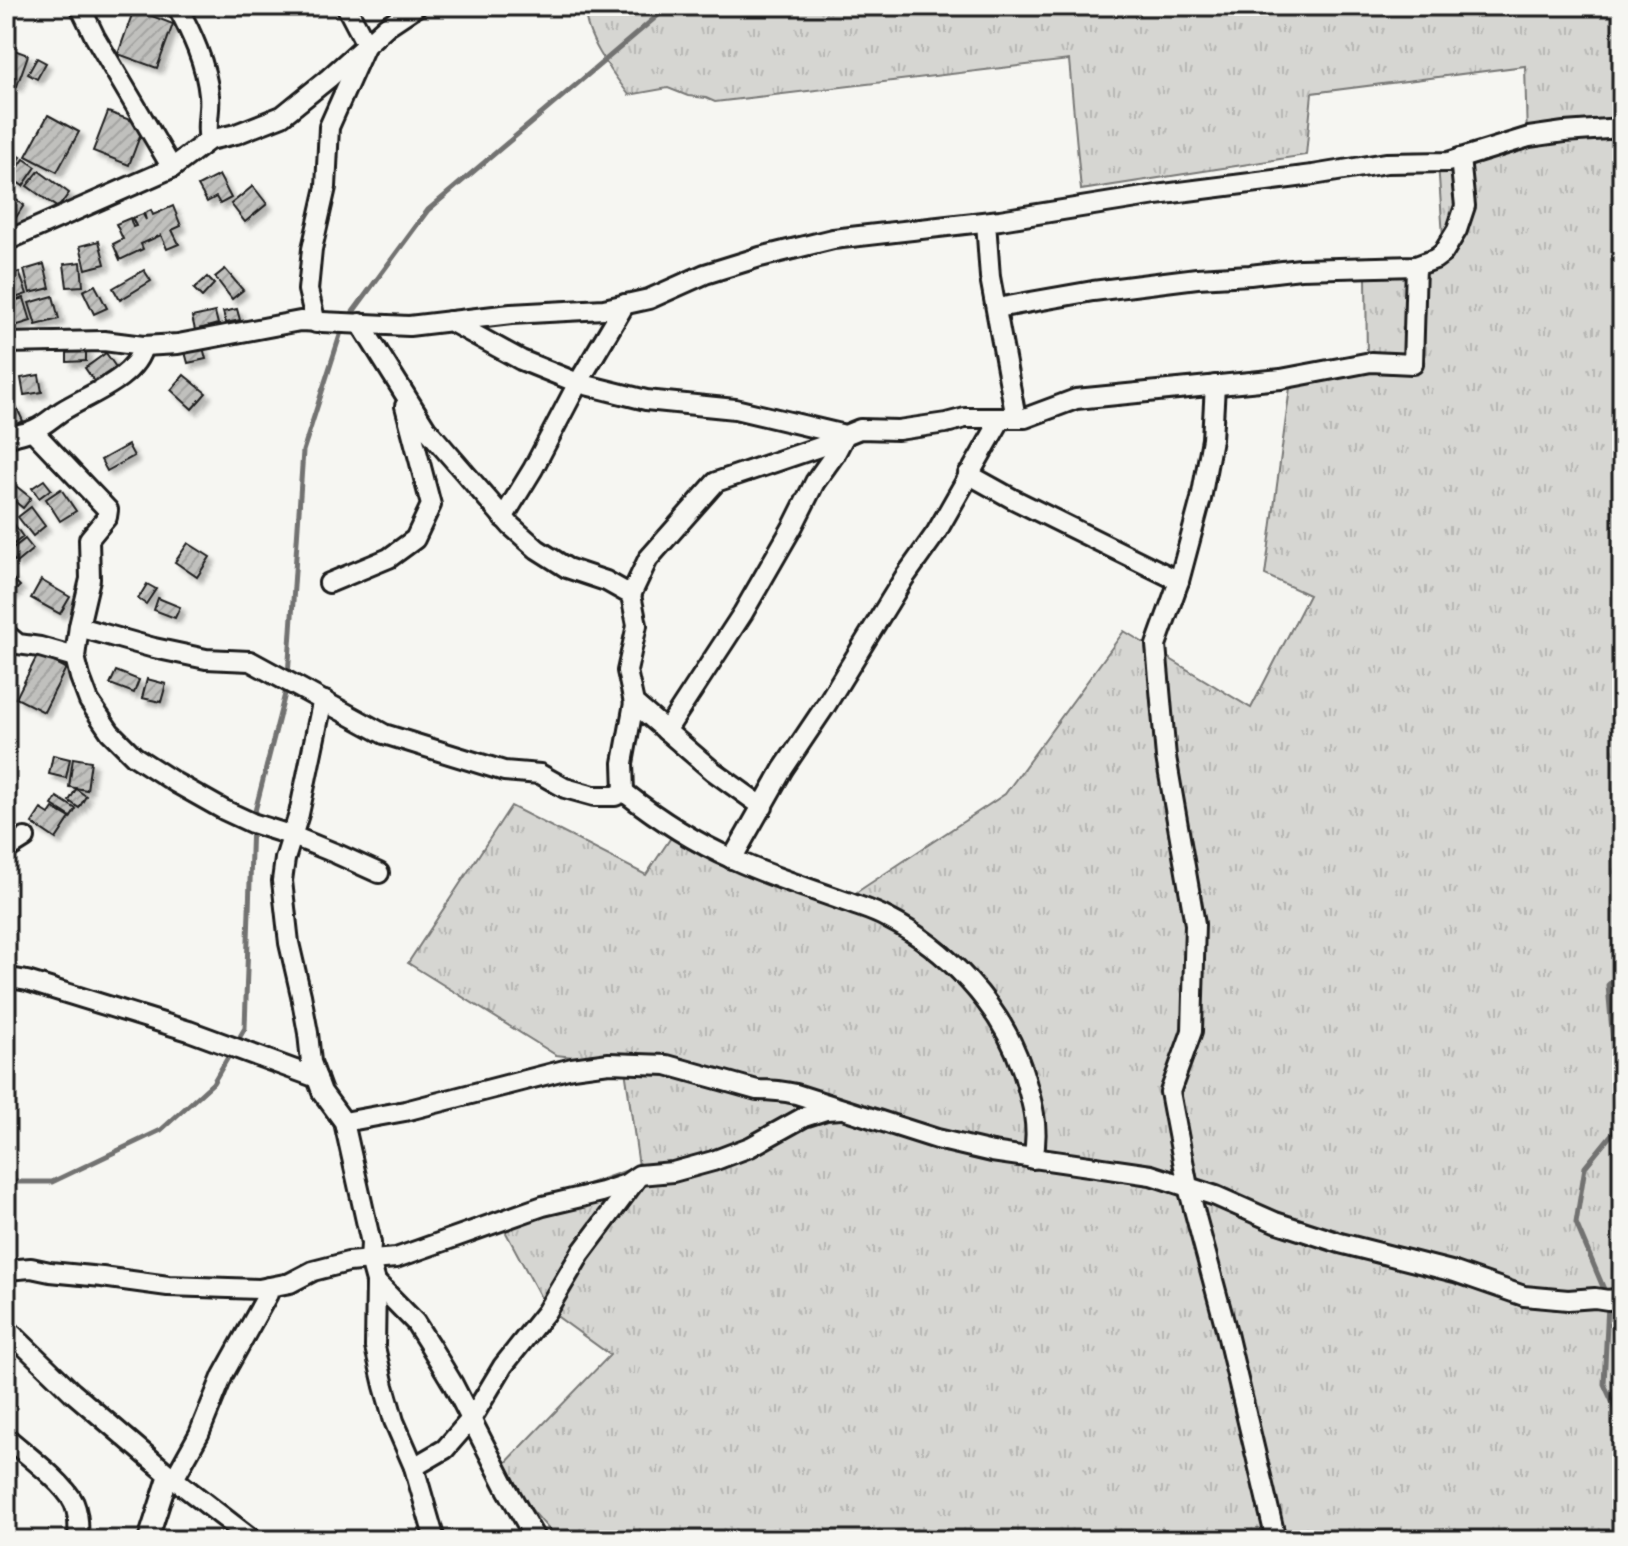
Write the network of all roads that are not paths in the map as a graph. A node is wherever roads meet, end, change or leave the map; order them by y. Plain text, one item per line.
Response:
1 (80, 6) edge
2 (177, 6) edge
3 (346, 6) edge
4 (417, 6) edge
5 (366, 44) junction
6 (1622, 128) edge
7 (209, 140) junction
8 (1460, 158) junction
9 (172, 168) junction
10 (986, 222) junction
11 (6, 241) edge
12 (1416, 266) junction
13 (625, 304) junction
14 (997, 308) junction
15 (450, 321) junction
16 (316, 323) junction
17 (360, 323) junction
18 (6, 343) edge
19 (143, 346) junction
20 (578, 383) junction
21 (1215, 385) junction
22 (400, 388) junction
23 (1008, 419) junction
24 (33, 431) junction
25 (844, 437) junction
26 (6, 439) edge
27 (968, 474) junction
28 (503, 518) junction
29 (1179, 581) junction
30 (329, 583) dead end
31 (631, 595) junction
32 (79, 627) junction
33 (6, 634) edge
34 (75, 657) junction
35 (325, 701) junction
36 (634, 703) junction
37 (666, 731) junction
38 (624, 792) junction
39 (763, 807) junction
40 (293, 836) junction
41 (25, 838) dead end
42 (6, 850) edge
43 (732, 859) junction
44 (379, 873) dead end
45 (6, 980) edge
46 (317, 1078) junction
47 (842, 1109) junction
48 (344, 1122) junction
49 (1033, 1159) junction
50 (639, 1175) junction
51 (1188, 1187) junction
52 (370, 1260) junction
53 (6, 1270) edge
54 (376, 1282) junction
55 (268, 1287) junction
56 (1622, 1298) edge
57 (6, 1328) edge
58 (472, 1418) junction
59 (6, 1437) edge
60 (414, 1467) junction
61 (173, 1477) junction
62 (78, 1540) edge
63 (148, 1540) edge
64 (253, 1540) edge
65 (435, 1540) edge
66 (536, 1540) edge
67 (1276, 1540) edge

1 - 9 street
2 - 7 street
3 - 5 street
4 - 5 street
5 - 7 street
5 - 16 street
6 - 8 street
7 - 9 street
8 - 10 street
8 - 12 street
9 - 11 street
10 - 13 street
10 - 14 street
12 - 14 street
12 - 21 street
13 - 15 street
13 - 20 street
14 - 23 street
15 - 17 street
15 - 20 street
16 - 17 street
16 - 19 street
17 - 22 street
18 - 19 street
19 - 24 street
20 - 25 street
20 - 28 street
21 - 23 street
21 - 29 street
22 - 28 street
22 - 30 street
23 - 25 street
23 - 27 street
24 - 26 street
24 - 32 street
25 - 31 street
25 - 37 street
27 - 29 street
27 - 39 street
28 - 31 street
29 - 51 street
31 - 36 street
32 - 34 street
32 - 35 street
33 - 34 street
34 - 40 street
35 - 38 street
35 - 40 street
36 - 37 street
36 - 38 street
37 - 39 street
38 - 43 street
39 - 43 street
40 - 44 street
40 - 46 street
41 - 42 street
43 - 49 street
45 - 46 street
46 - 48 street
47 - 48 street
47 - 49 street
47 - 50 street
48 - 52 street
49 - 51 street
50 - 52 street
50 - 58 street
51 - 56 street
51 - 67 street
52 - 54 street
52 - 55 street
53 - 55 street
54 - 58 street
54 - 60 street
55 - 61 street
57 - 61 street
58 - 60 street
58 - 66 street
59 - 62 street
60 - 65 street
61 - 63 street
61 - 64 street

